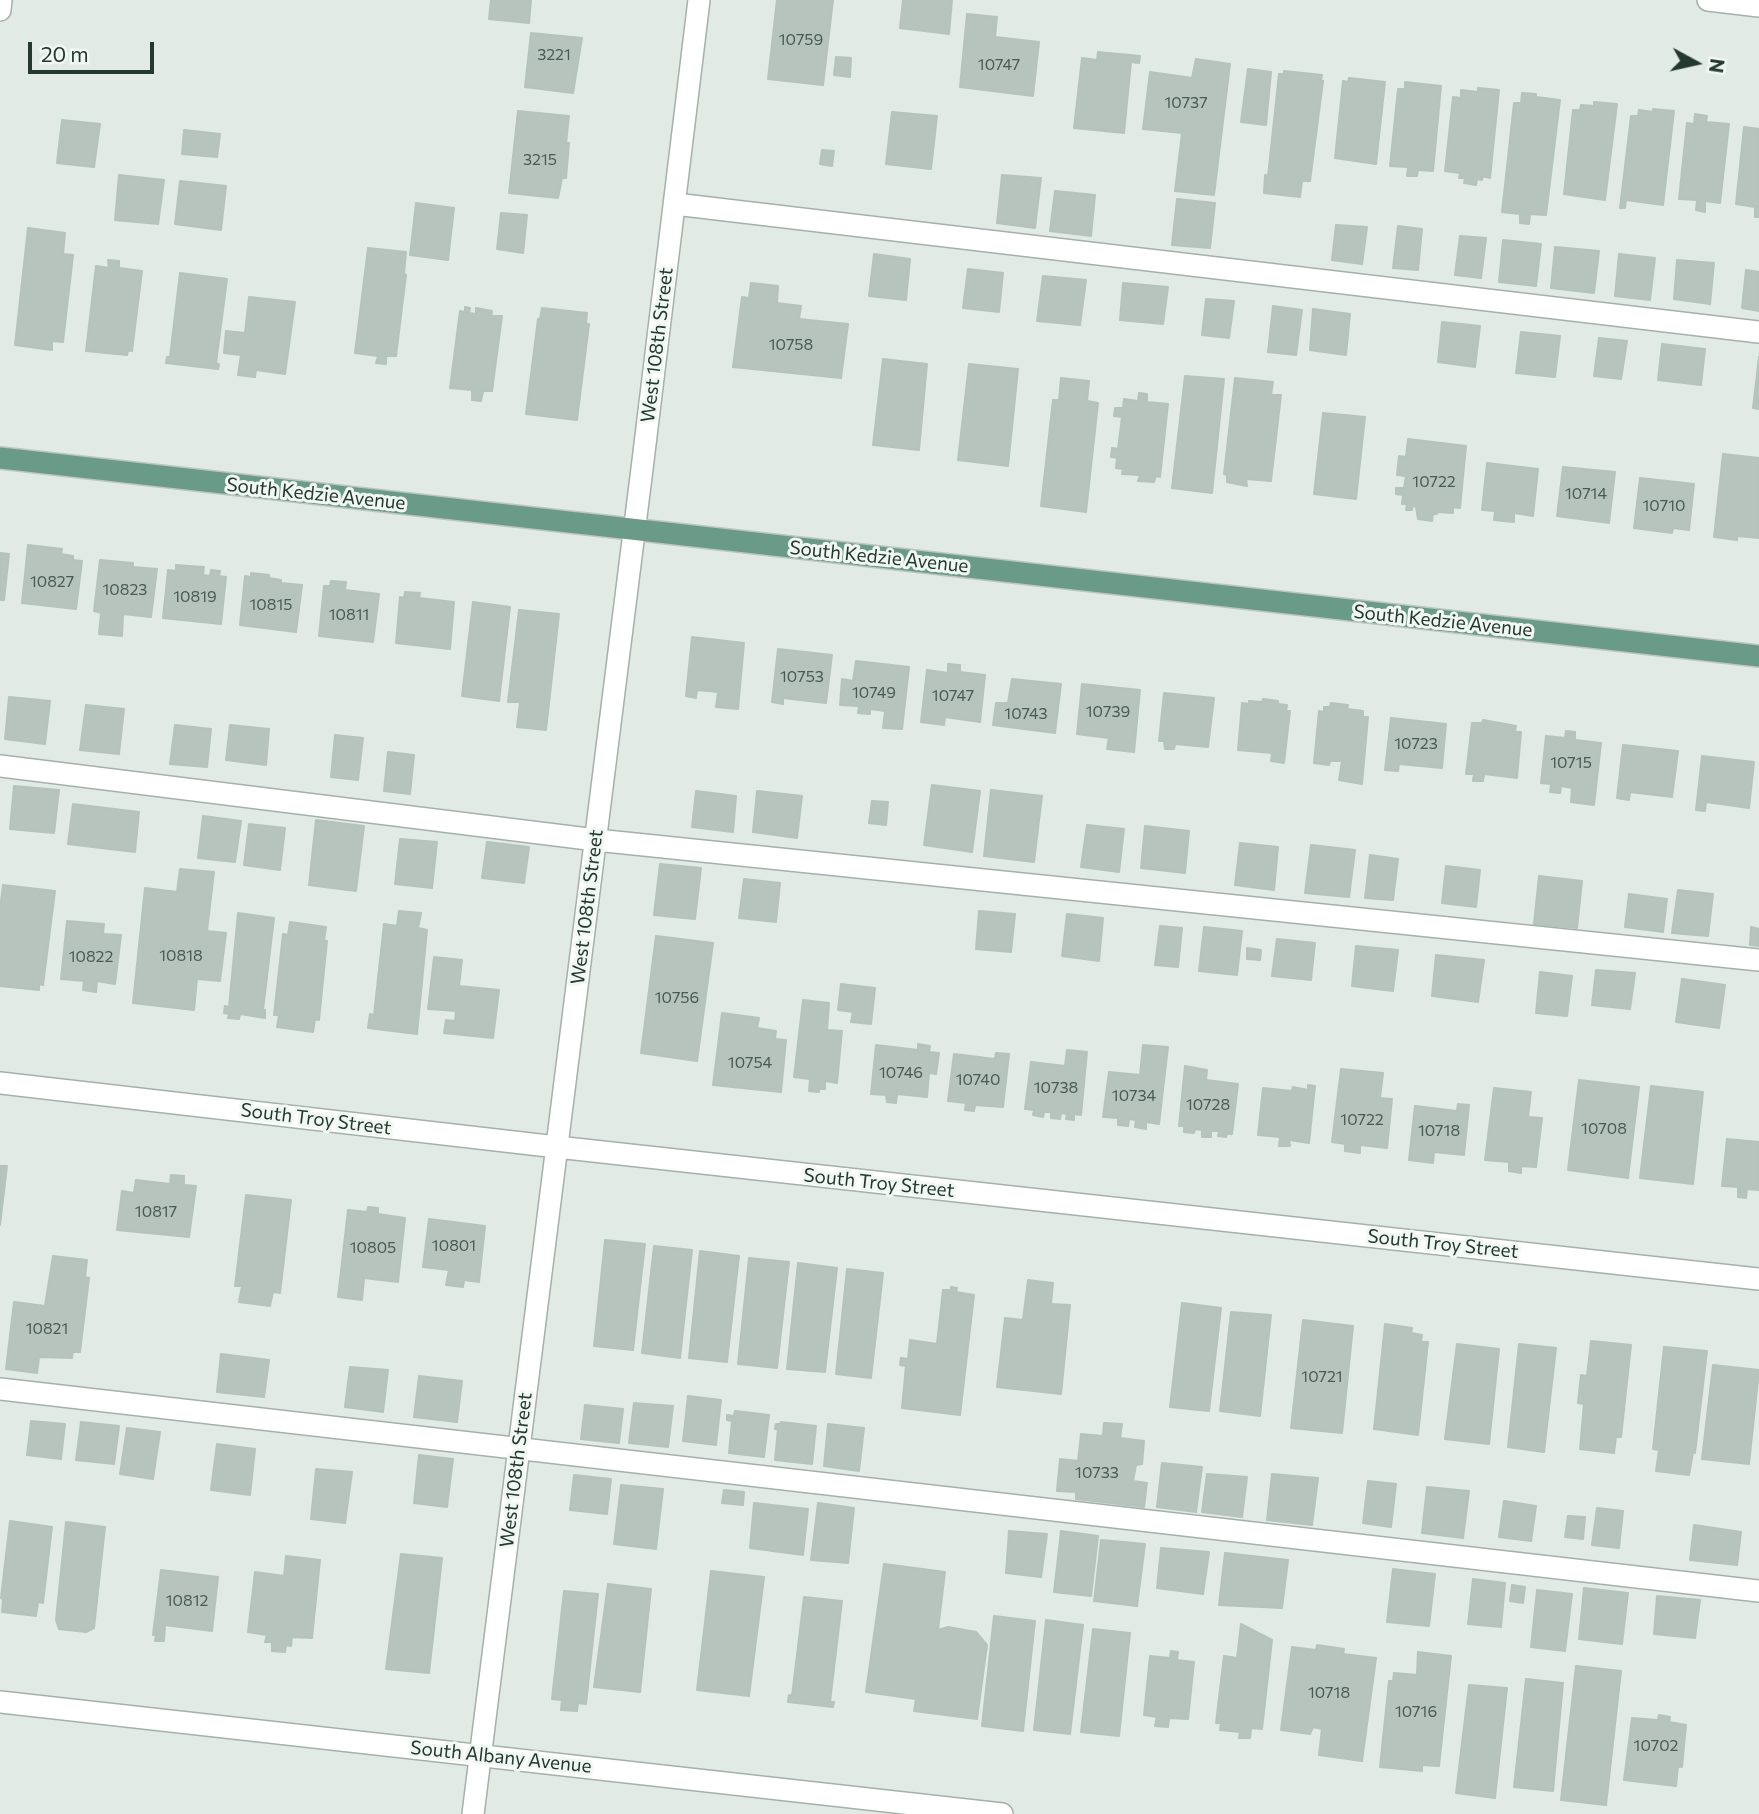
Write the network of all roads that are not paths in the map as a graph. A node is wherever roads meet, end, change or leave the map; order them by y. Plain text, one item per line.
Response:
1 (1, 0) edge
2 (699, 0) edge
3 (1708, 0) edge
4 (1759, 6) edge
5 (0, 10) edge
6 (675, 204) junction
7 (1759, 332) edge
8 (0, 458) edge
9 (635, 530) junction
10 (1759, 656) edge
11 (0, 766) edge
12 (596, 840) junction
13 (1759, 960) edge
14 (0, 1083) edge
15 (557, 1147) junction
16 (1759, 1279) edge
17 (0, 1390) edge
18 (519, 1449) junction
19 (1759, 1591) edge
20 (0, 1702) edge
21 (480, 1755) junction
22 (473, 1814) edge
23 (1002, 1814) edge

1 - 5 street
2 - 6 street, West 108th Street
3 - 4 street
6 - 7 street
6 - 9 street, West 108th Street
8 - 9 main road, South Kedzie Avenue
9 - 10 main road, South Kedzie Avenue
9 - 12 street, West 108th Street
11 - 12 street
12 - 13 street
12 - 15 street, West 108th Street
14 - 15 street, South Troy Street
15 - 16 street, South Troy Street
15 - 18 street, West 108th Street
17 - 18 street
18 - 19 street
18 - 21 street, West 108th Street
20 - 21 street, South Albany Avenue
21 - 22 street, West 108th Street
21 - 23 street, South Albany Avenue

